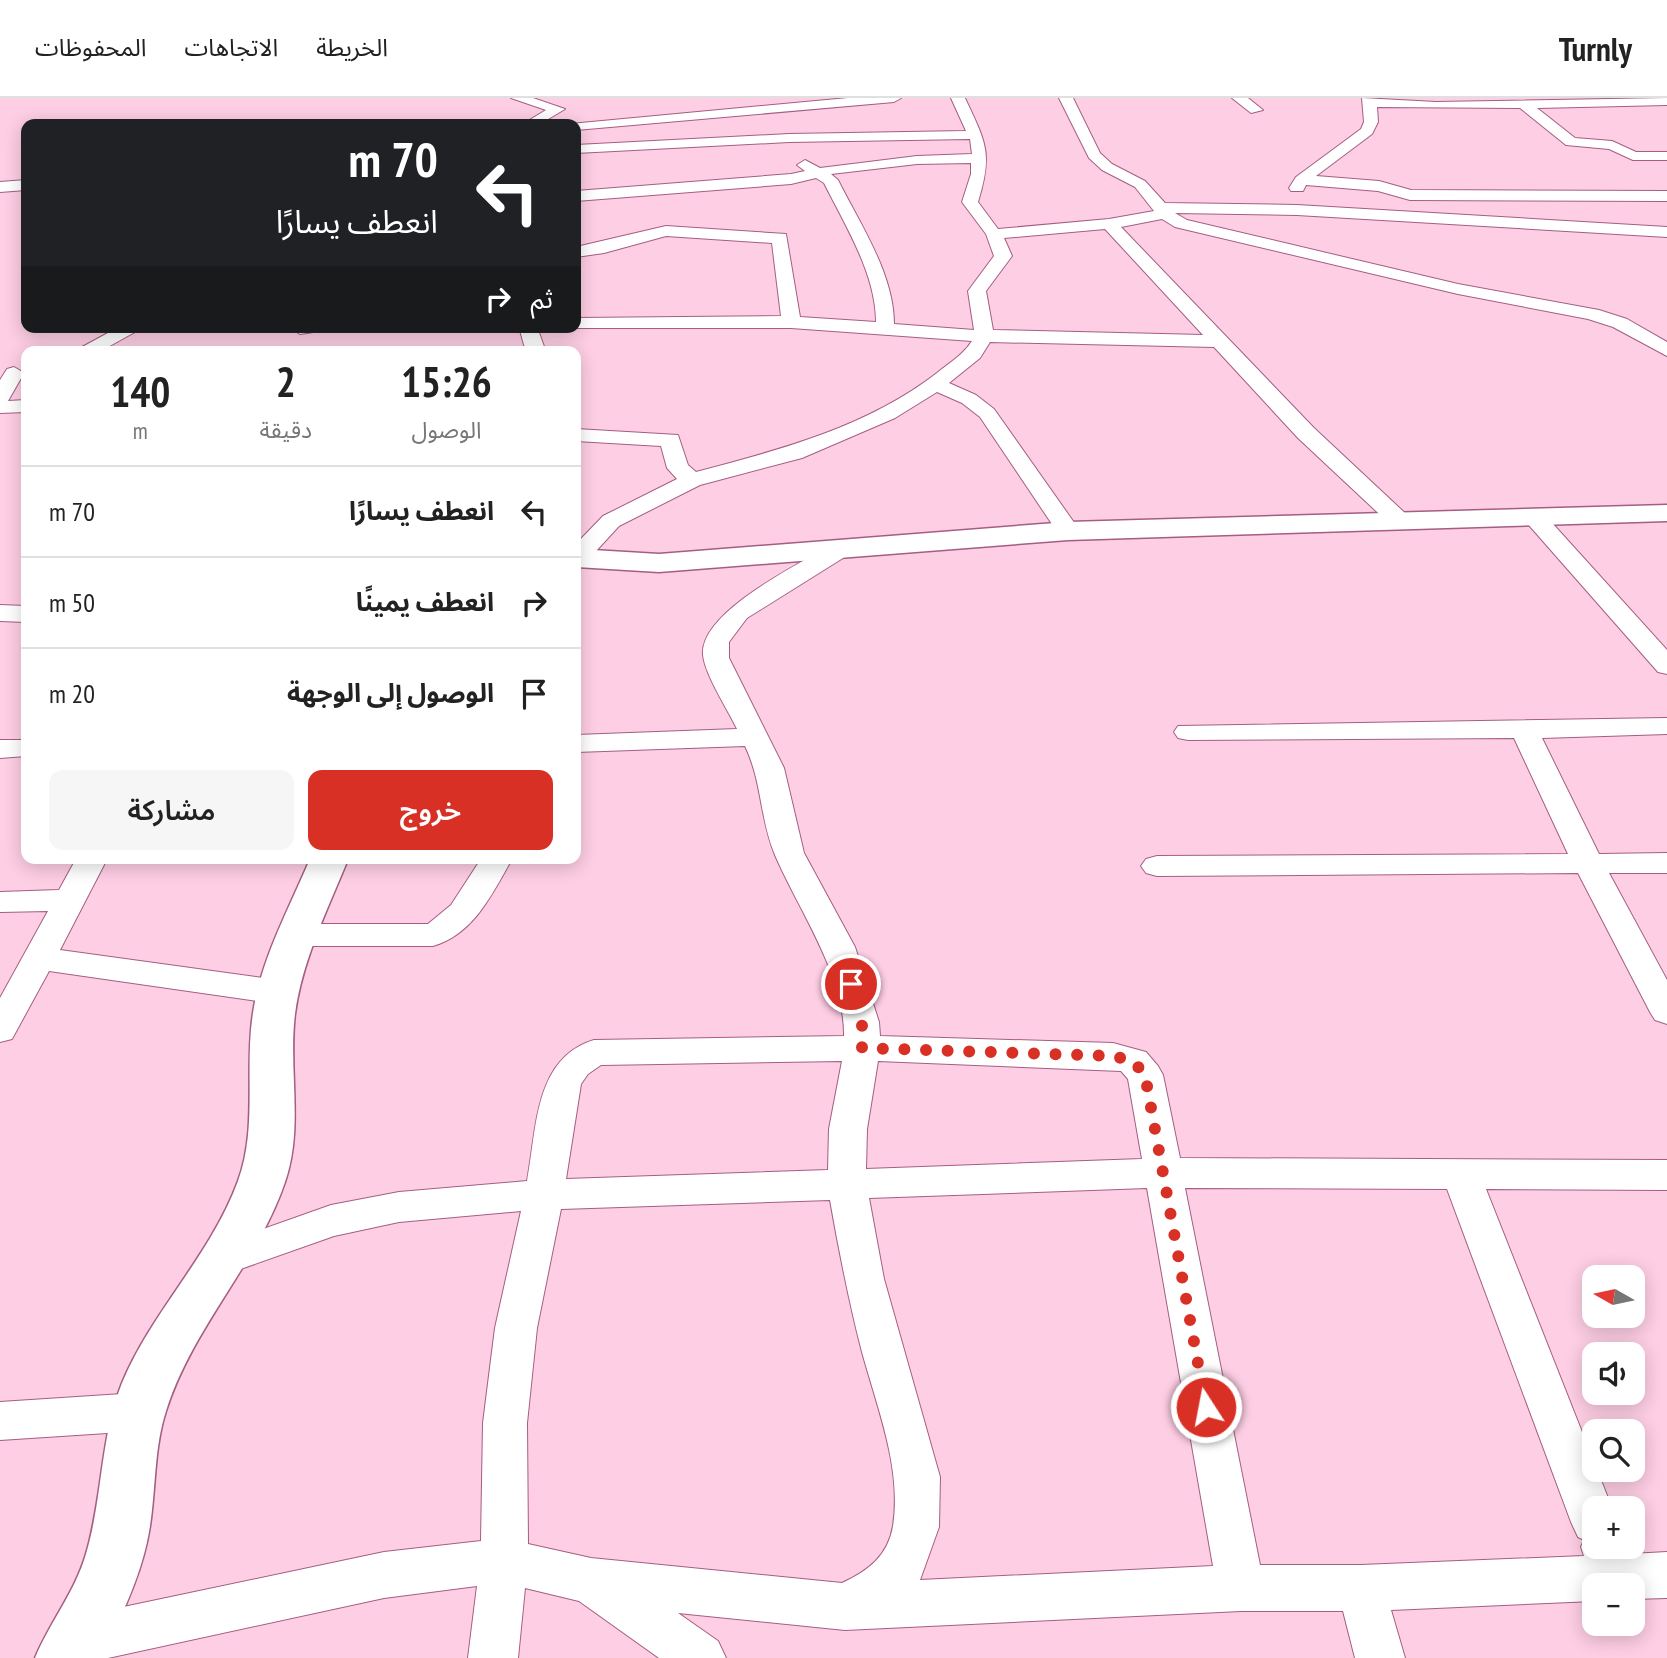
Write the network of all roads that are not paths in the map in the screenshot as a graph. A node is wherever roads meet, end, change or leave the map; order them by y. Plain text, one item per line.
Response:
1 (518, 98) edge
2 (894, 98) edge
3 (958, 98) edge
4 (1066, 98) edge
5 (1238, 98) edge
6 (1370, 100) edge
7 (1667, 101) edge
8 (1522, 103) junction
9 (1256, 110) dead end
10 (539, 119) edge
11 (581, 126) edge
12 (975, 135) junction
13 (789, 138) junction
14 (581, 149) edge
15 (1667, 156) edge
16 (981, 158) junction
17 (820, 173) junction
18 (1301, 180) junction
19 (21, 185) edge
20 (0, 187) edge
21 (581, 195) edge
22 (1667, 196) edge
23 (1162, 211) junction
24 (1303, 217) junction
25 (1109, 224) junction
26 (1667, 232) edge
27 (994, 234) junction
28 (1324, 242) dead end
29 (581, 251) edge
30 (1340, 261) junction
31 (791, 322) junction
32 (581, 324) edge
33 (885, 330) junction
34 (123, 333) edge
35 (984, 336) junction
36 (1217, 341) junction
37 (95, 346) edge
38 (1667, 350) edge
39 (14, 373) edge
40 (937, 385) junction
41 (0, 397) edge
42 (21, 406) edge
43 (0, 407) edge
44 (581, 435) edge
45 (692, 480) junction
46 (1667, 513) edge
47 (1535, 518) junction
48 (1399, 520) junction
49 (1068, 531) junction
50 (843, 548) junction
51 (581, 553) edge
52 (581, 558) edge
53 (0, 613) edge
54 (21, 614) edge
55 (1667, 666) edge
56 (1667, 726) edge
57 (1524, 730) junction
58 (1188, 732) dead end
59 (755, 737) junction
60 (581, 744) edge
61 (21, 748) edge
62 (0, 749) edge
63 (1588, 863) junction
64 (1667, 863) edge
65 (89, 864) edge
66 (327, 864) edge
67 (494, 864) edge
68 (1157, 866) dead end
69 (69, 900) junction
70 (0, 902) edge
71 (300, 935) junction
72 (38, 958) junction
73 (278, 992) junction
74 (1667, 1013) edge
75 (0, 1030) edge
76 (862, 1048) junction
77 (1162, 1173) junction
78 (1461, 1174) junction
79 (1667, 1175) edge
80 (847, 1184) junction
81 (544, 1195) junction
82 (218, 1261) junction
83 (138, 1412) junction
84 (0, 1421) edge
85 (1584, 1496) edge
86 (504, 1562) junction
87 (1610, 1562) edge
88 (1667, 1575) edge
89 (591, 1581) junction
90 (1241, 1588) junction
91 (1361, 1588) junction
92 (845, 1607) junction
93 (70, 1650) edge
94 (493, 1658) edge
95 (701, 1658) edge
96 (1380, 1658) edge

1 - 10 street
2 - 11 street
3 - 12 street
4 - 23 street
5 - 9 street
6 - 8 street
6 - 18 street
7 - 8 street
8 - 15 street
12 - 13 street
12 - 16 street
13 - 14 street
13 - 17 street
16 - 17 street
16 - 27 street
17 - 21 street
17 - 33 street
18 - 22 street
18 - 24 street
19 - 20 street
23 - 24 street
23 - 25 street
23 - 30 street
24 - 26 street
25 - 27 street
25 - 36 street
27 - 35 street
28 - 30 street
29 - 31 street
30 - 38 street
31 - 32 street
31 - 33 street
33 - 35 street
34 - 37 street
35 - 36 street
35 - 40 street
36 - 48 street
39 - 41 street
40 - 45 street
40 - 49 street
42 - 43 street
44 - 45 street
45 - 51 street
46 - 47 street
47 - 48 street
47 - 55 street
48 - 49 street
49 - 50 street
50 - 52 street
50 - 59 street
53 - 54 street
56 - 57 street
57 - 58 street
57 - 63 street
59 - 60 street
59 - 76 street
61 - 62 street
63 - 64 street
63 - 68 street
63 - 74 street
65 - 69 street
66 - 71 street
67 - 71 street
69 - 70 street
69 - 72 street
71 - 73 street
72 - 73 street
72 - 75 street
73 - 82 street
76 - 77 street
76 - 80 street
76 - 81 street
77 - 78 street
77 - 80 street
77 - 90 street
78 - 79 street
78 - 85 street
80 - 81 street
80 - 92 street
81 - 82 street
81 - 86 street
82 - 83 street
83 - 84 street
83 - 93 street
86 - 89 street
86 - 93 street
86 - 94 street
87 - 88 street
87 - 91 street
89 - 92 street
89 - 95 street
90 - 91 street
90 - 92 street
91 - 96 street

